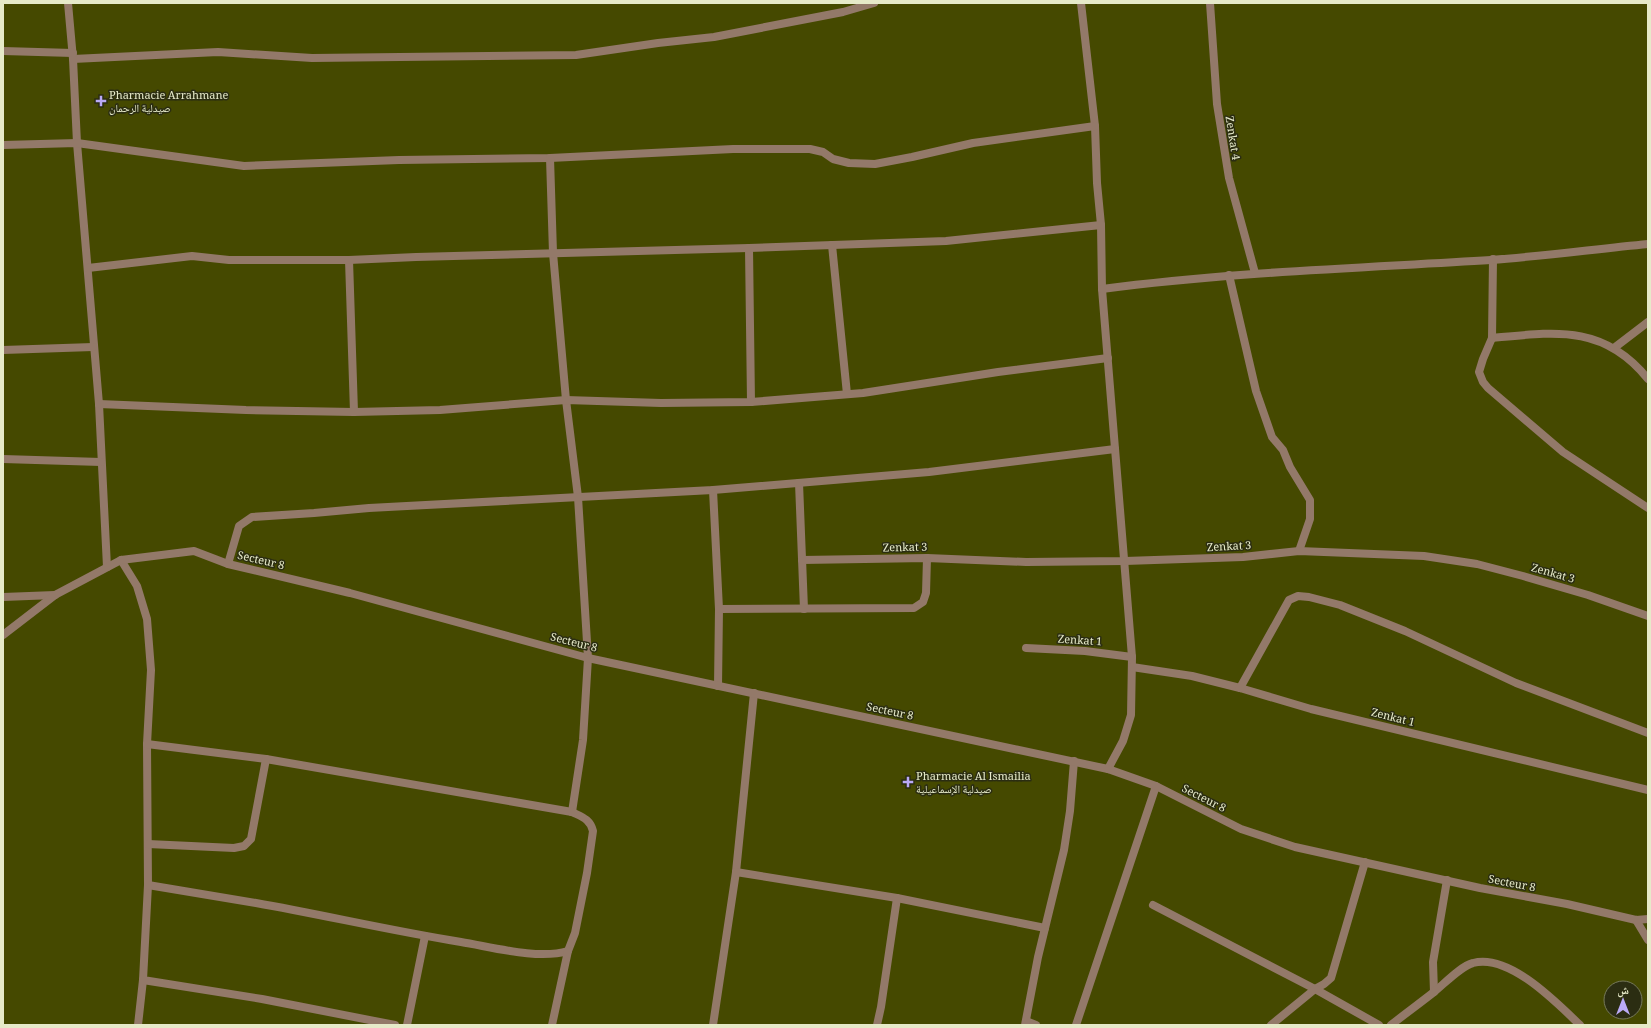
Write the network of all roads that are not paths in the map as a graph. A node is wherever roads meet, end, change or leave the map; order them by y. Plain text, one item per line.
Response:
1 (68, 3) edge
2 (874, 3) edge
3 (1081, 3) edge
4 (1210, 3) edge
5 (3, 51) edge
6 (73, 56) junction
7 (1095, 126) junction
8 (77, 143) junction
9 (3, 145) edge
10 (550, 158) junction
11 (1101, 225) junction
12 (1648, 244) edge
13 (832, 246) junction
14 (749, 248) junction
15 (553, 254) junction
16 (1493, 259) junction
17 (349, 260) junction
18 (88, 268) junction
19 (1255, 273) junction
20 (1229, 275) junction
21 (1102, 289) junction
22 (1648, 322) edge
23 (1492, 338) junction
24 (93, 347) junction
25 (1614, 348) junction
26 (3, 350) edge
27 (1108, 358) junction
28 (1648, 379) edge
29 (847, 394) junction
30 (566, 400) junction
31 (751, 402) junction
32 (99, 404) junction
33 (354, 412) junction
34 (1115, 449) junction
35 (3, 459) edge
36 (102, 462) junction
37 (799, 483) junction
38 (713, 490) junction
39 (578, 497) junction
40 (1648, 508) edge
41 (1299, 551) junction
42 (927, 558) junction
43 (121, 560) junction
44 (802, 560) junction
45 (1125, 561) junction
46 (228, 564) junction
47 (107, 567) junction
48 (55, 595) junction
49 (3, 597) edge
50 (719, 609) junction
51 (804, 609) junction
52 (1648, 616) edge
53 (3, 635) edge
54 (1026, 648) dead end
55 (1132, 656) junction
56 (588, 658) junction
57 (1132, 666) junction
58 (718, 686) junction
59 (1240, 688) junction
60 (754, 693) junction
61 (1648, 733) edge
62 (147, 744) junction
63 (266, 759) junction
64 (1074, 761) junction
65 (1108, 769) junction
66 (1156, 786) junction
67 (1648, 790) edge
68 (572, 812) junction
69 (148, 844) junction
70 (1365, 862) junction
71 (736, 872) junction
72 (1447, 880) junction
73 (148, 885) junction
74 (897, 898) junction
75 (1153, 905) dead end
76 (1648, 919) edge
77 (1636, 920) junction
78 (1045, 928) junction
79 (425, 936) junction
80 (1648, 940) edge
81 (568, 951) junction
82 (143, 980) junction
83 (1314, 989) junction
84 (1434, 992) junction
85 (1025, 1023) edge
86 (138, 1025) edge
87 (395, 1025) edge
88 (407, 1025) edge
89 (552, 1025) edge
90 (713, 1025) edge
91 (877, 1025) edge
92 (1036, 1025) edge
93 (1076, 1025) edge
94 (1271, 1025) edge
95 (1379, 1025) edge
96 (1390, 1025) edge
97 (1580, 1025) edge

1 - 6 street
2 - 6 street
3 - 7 street
4 - 19 street, Zenkat 4
5 - 6 street
6 - 8 street
7 - 10 street
7 - 11 street
8 - 9 street
8 - 10 street
8 - 18 street
10 - 15 street
11 - 13 street
11 - 21 street
12 - 16 street
13 - 14 street
13 - 29 street
14 - 15 street
14 - 31 street
15 - 17 street
15 - 30 street
16 - 19 street
16 - 23 street
17 - 18 street
17 - 33 street
18 - 24 street
19 - 20 street
20 - 21 street
20 - 41 street
21 - 27 street
22 - 25 street
23 - 25 street
23 - 40 street
24 - 26 street
24 - 32 street
25 - 28 street
27 - 29 street
27 - 34 street
29 - 31 street
30 - 31 street
30 - 33 street
30 - 39 street
32 - 33 street
32 - 36 street
34 - 37 street
34 - 45 street
35 - 36 street
36 - 47 street
37 - 38 street
37 - 44 street
38 - 39 street
38 - 50 street
39 - 46 street
39 - 56 street
41 - 45 street, Zenkat 3
41 - 52 street, Zenkat 3
42 - 44 street, Zenkat 3
42 - 45 street, Zenkat 3
42 - 51 street
43 - 46 street, Secteur 8
43 - 47 street, Secteur 8
43 - 62 street
44 - 51 street
45 - 55 street
46 - 56 street, Secteur 8
47 - 48 street, Secteur 8
48 - 49 street
48 - 53 street, Secteur 8
50 - 51 street
50 - 58 street
54 - 55 street, Zenkat 1
55 - 57 street
56 - 58 street, Secteur 8
56 - 68 street
57 - 59 street, Zenkat 1
57 - 65 street
58 - 60 street, Secteur 8
59 - 61 street
59 - 67 street, Zenkat 1
60 - 64 street, Secteur 8
60 - 71 street
62 - 63 street
62 - 69 street
63 - 68 street
63 - 69 street
64 - 65 street, Secteur 8
64 - 78 street
65 - 66 street, Secteur 8
66 - 70 street, Secteur 8
66 - 93 street
68 - 81 street
69 - 73 street
70 - 72 street, Secteur 8
70 - 83 street
71 - 74 street
71 - 90 street
72 - 77 street, Secteur 8
72 - 84 street
73 - 79 street
73 - 82 street
74 - 78 street
74 - 91 street
75 - 83 street
76 - 77 street, Secteur 8
77 - 80 street
78 - 85 street
79 - 81 street
79 - 88 street
81 - 89 street
82 - 86 street
82 - 87 street
83 - 94 street
83 - 95 street
84 - 96 street
84 - 97 street
85 - 92 street

